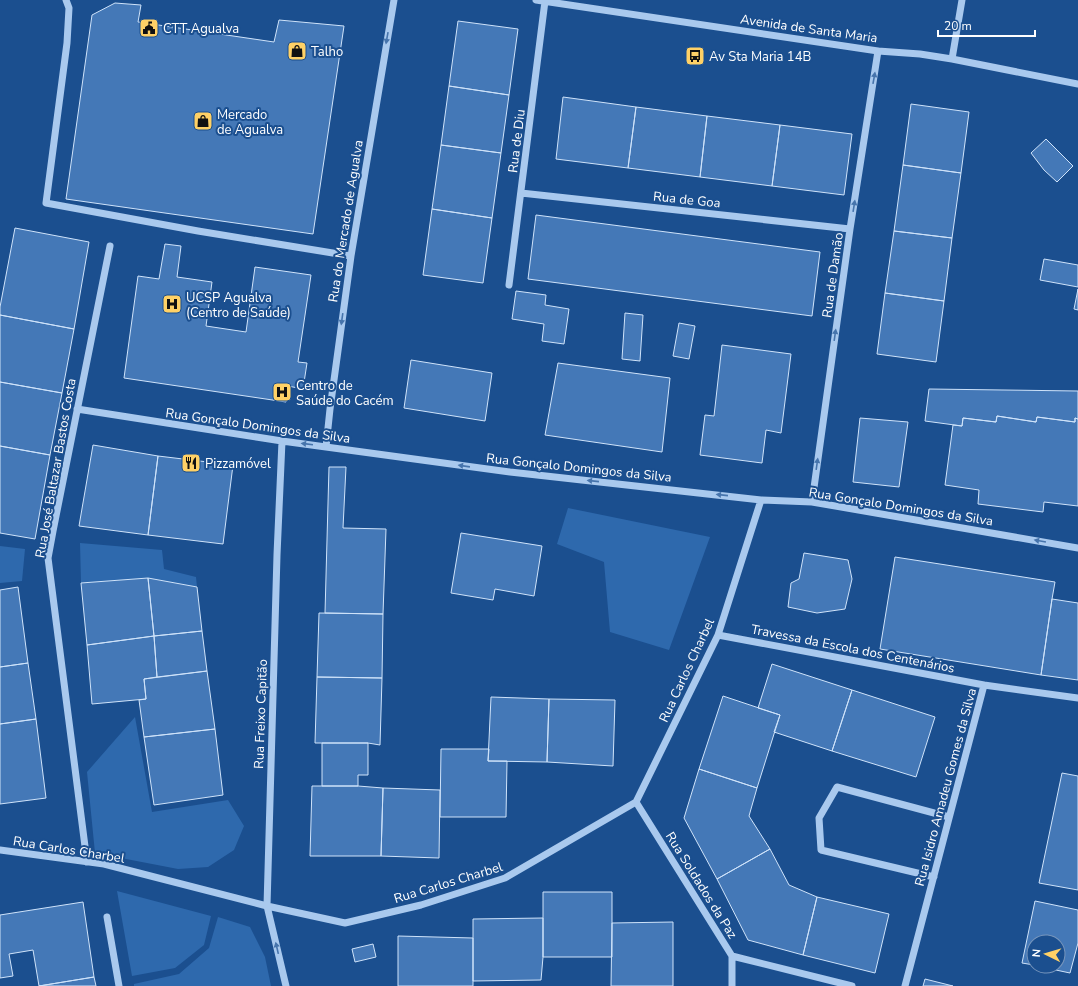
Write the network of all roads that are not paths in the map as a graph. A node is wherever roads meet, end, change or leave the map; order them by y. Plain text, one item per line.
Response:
1 (66, 0) edge
2 (394, 0) edge
3 (536, 0) edge
4 (962, 0) edge
5 (545, 1) edge
6 (878, 51) junction
7 (952, 59) junction
8 (1078, 84) edge
9 (521, 193) junction
10 (850, 229) junction
11 (110, 246) dead end
12 (351, 256) junction
13 (510, 285) dead end
14 (77, 409) junction
15 (282, 442) junction
16 (326, 447) junction
17 (761, 500) junction
18 (812, 502) junction
19 (1078, 548) edge
20 (718, 635) junction
21 (984, 685) junction
22 (1078, 698) edge
23 (636, 802) junction
24 (949, 817) junction
25 (0, 850) edge
26 (87, 862) junction
27 (934, 876) junction
28 (267, 906) junction
29 (107, 917) dead end
30 (732, 956) junction
31 (119, 986) edge
32 (286, 986) edge
33 (732, 986) edge
34 (852, 986) edge
35 (905, 986) edge

1 - 12 street
2 -> 12 street, Rua do Mercado de Agualva
3 - 5 street, Avenida de Santa Maria
4 - 7 street
5 - 6 street, Avenida de Santa Maria
5 - 9 street, Rua de Diu
6 - 7 street, Avenida de Santa Maria
10 -> 6 street, Rua de Damão
7 - 8 street, Avenida de Santa Maria
9 - 10 street, Rua de Goa
9 - 13 street, Rua de Diu
18 -> 10 street, Rua de Damão
11 - 14 street, Rua José Baltazar Bastos Costa
12 -> 16 street, Rua do Mercado de Agualva
14 - 15 street, Rua Gonçalo Domingos da Silva
14 - 26 street, Rua José Baltazar Bastos Costa
16 -> 15 street, Rua Gonçalo Domingos da Silva
15 - 28 street, Rua Freixo Capitão
17 -> 16 street, Rua Gonçalo Domingos da Silva
17 - 18 street, Rua Gonçalo Domingos da Silva
17 - 20 street, Rua Carlos Charbel
19 -> 18 street, Rua Gonçalo Domingos da Silva
20 - 21 street, Travessa da Escola dos Centenários
20 - 23 street, Rua Carlos Charbel
21 - 22 street, Rua Isidro Amadeu Gomes da Silva
21 - 24 street, Rua Isidro Amadeu Gomes da Silva
23 - 28 street, Rua Carlos Charbel
23 - 30 street, Rua Soldados da Paz
24 - 27 street, Rua Isidro Amadeu Gomes da Silva
24 - 27 street
25 - 26 street, Rua Carlos Charbel
26 - 28 street, Rua Carlos Charbel
27 - 35 street, Rua Isidro Amadeu Gomes da Silva
32 -> 28 street, Rua Freixo Capitão
29 - 31 street
30 - 33 street, Rua Soldados da Paz
30 - 34 street

